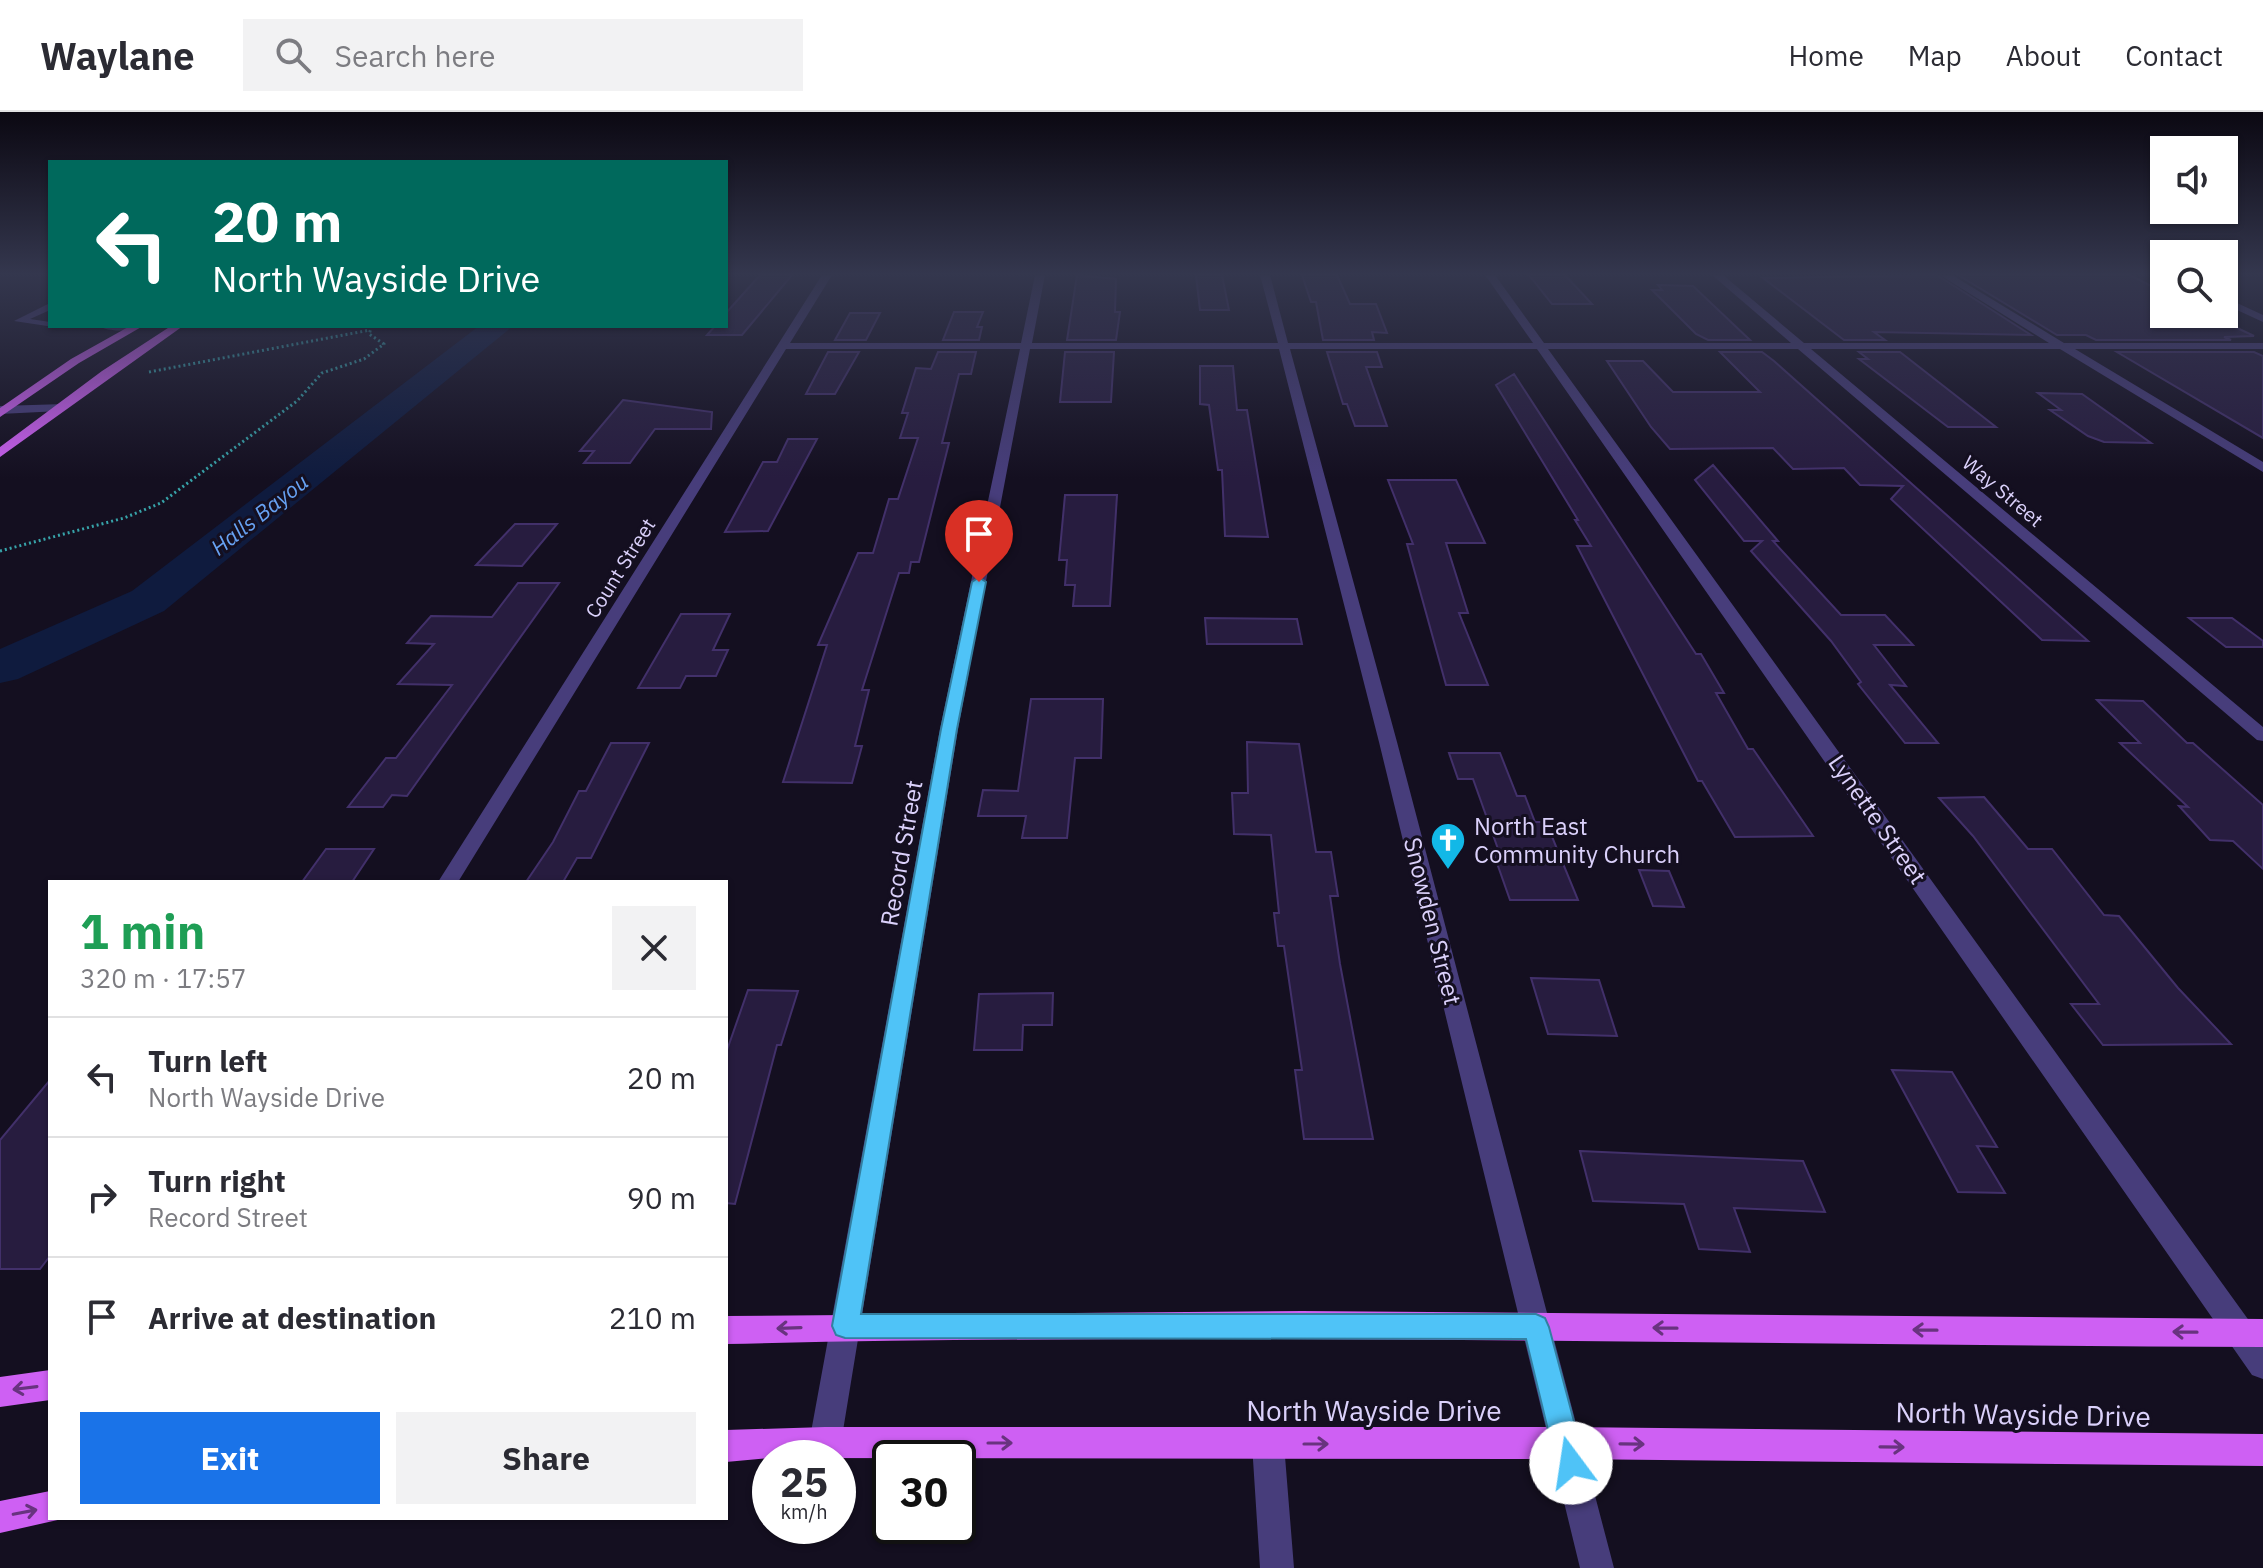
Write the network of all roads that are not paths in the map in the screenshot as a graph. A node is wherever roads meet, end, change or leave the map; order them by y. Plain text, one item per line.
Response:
1 (110, 343) edge
2 (152, 343) edge
3 (784, 343) edge
4 (1796, 343) edge
5 (2058, 343) edge
6 (1027, 345) junction
7 (1284, 345) junction
8 (1542, 345) junction
9 (2061, 345) junction
10 (782, 346) junction
11 (1800, 346) junction
12 (2263, 346) edge
13 (49, 380) junction
14 (0, 396) edge
15 (60, 407) junction
16 (1, 414) edge
17 (43, 419) junction
18 (0, 453) edge
19 (2263, 468) edge
20 (2263, 736) edge
21 (449, 880) edge
22 (845, 1326) junction
23 (1536, 1327) junction
24 (728, 1330) edge
25 (2252, 1333) edge
26 (2263, 1365) edge
27 (48, 1385) edge
28 (0, 1392) edge
29 (826, 1440) edge
30 (856, 1443) edge
31 (1566, 1443) junction
32 (1268, 1444) junction
33 (752, 1445) edge
34 (728, 1446) edge
35 (2263, 1450) edge
36 (48, 1507) edge
37 (0, 1517) edge
38 (1277, 1568) edge
39 (1597, 1568) edge

1 - 13 main road
2 - 15 main road
3 - 10 street, Count Street
4 - 11 street, Way Street
5 - 9 street
6 - 7 street
6 - 10 street
6 - 22 street, Record Street
7 - 8 street
7 - 23 street, Snowden Street
8 - 11 street
8 - 25 street, Lynette Street
9 - 11 street
9 - 12 street
9 - 19 street
10 - 21 street, Count Street
11 - 20 street, Way Street
13 - 14 main road
13 - 16 main road
15 - 16 street
15 - 17 main road
16 - 17 street
17 - 18 main road
22 - 23 main road
22 -> 24 main road
22 - 29 street, Record Street
25 -> 23 main road
23 - 31 street, Snowden Street
25 - 26 street, Lynette Street
27 -> 28 main road
30 -> 32 main road, North Wayside Drive
32 -> 31 main road, North Wayside Drive
31 -> 35 main road, North Wayside Drive
31 - 39 street, Snowden Street
32 - 38 street
33 - 34 main road, North Wayside Drive
37 -> 36 main road

